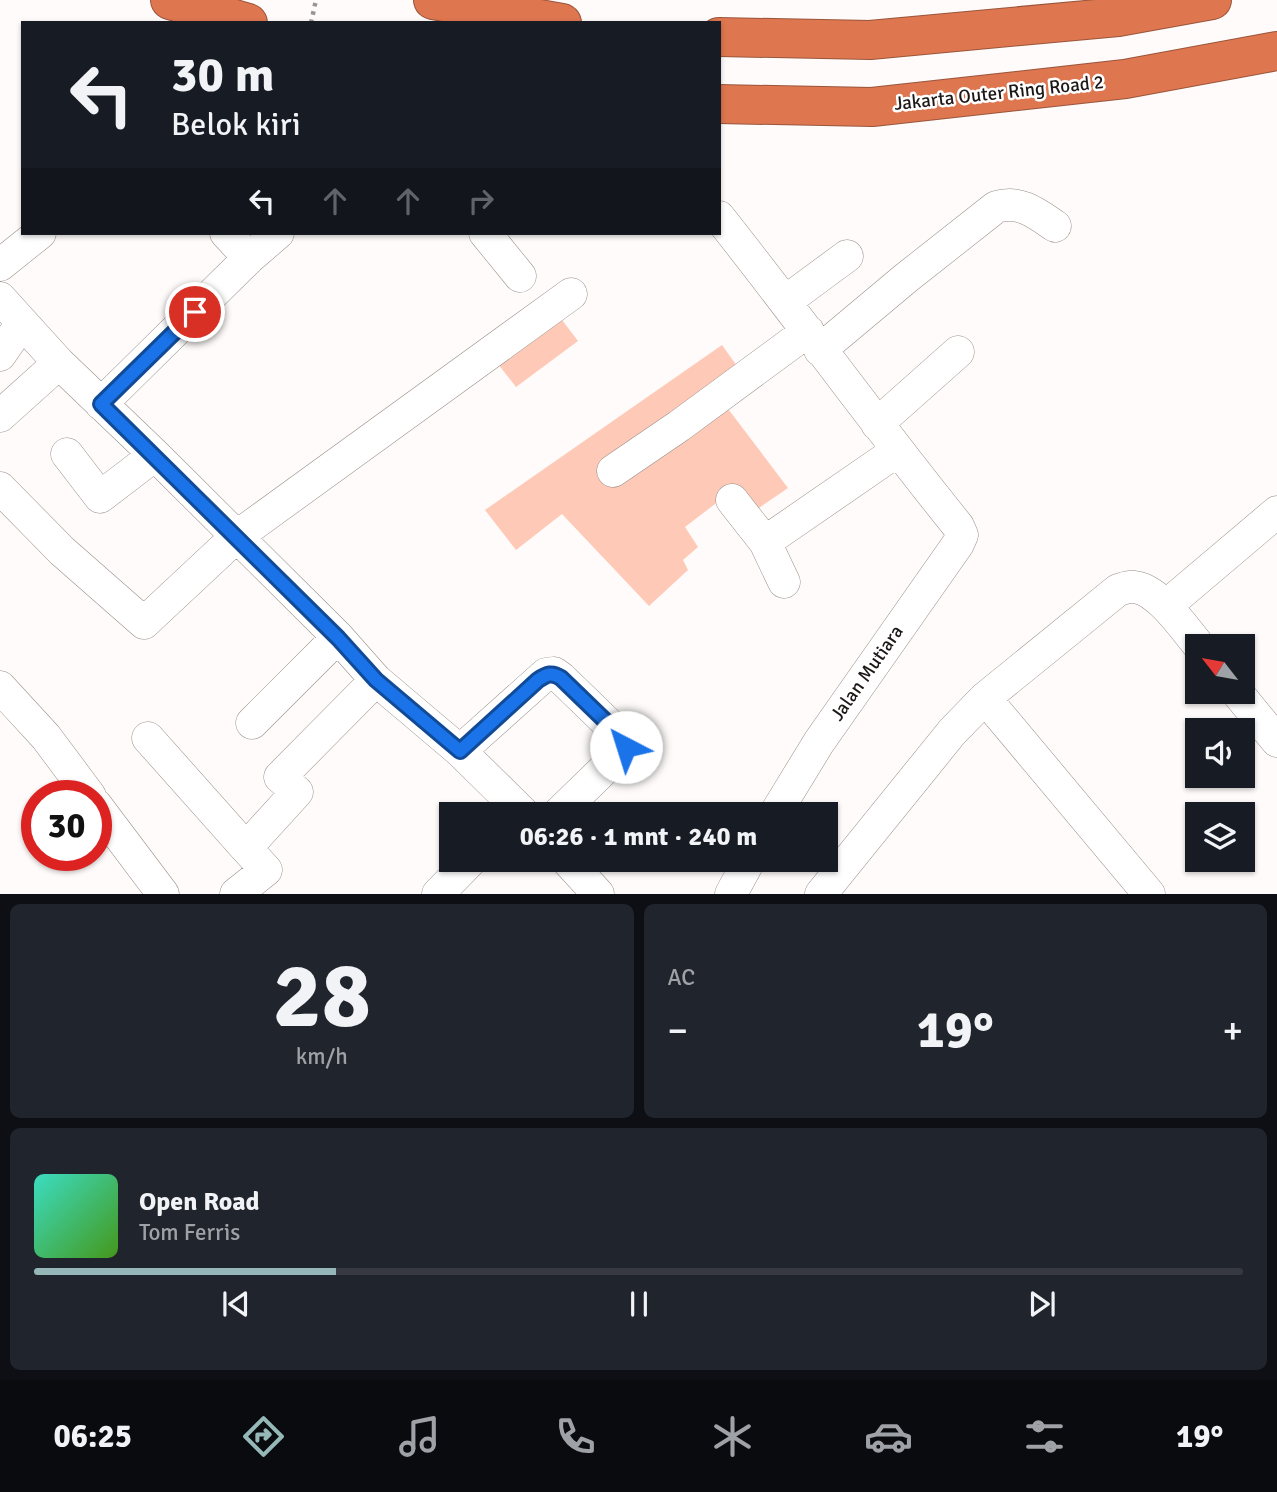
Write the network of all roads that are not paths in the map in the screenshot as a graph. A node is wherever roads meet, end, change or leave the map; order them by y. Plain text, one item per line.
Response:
1 (170, 0) edge
2 (433, 0) edge
3 (1212, 0) edge
4 (241, 21) edge
5 (551, 21) edge
6 (721, 37) edge
7 (1277, 51) edge
8 (721, 104) edge
9 (721, 219) edge
10 (1055, 226) dead end
11 (38, 235) edge
12 (228, 235) edge
13 (276, 235) edge
14 (503, 239) edge
15 (847, 256) dead end
16 (249, 258) junction
17 (0, 265) edge
18 (520, 276) dead end
19 (571, 294) dead end
20 (0, 298) edge
21 (786, 301) junction
22 (22, 323) junction
23 (814, 340) junction
24 (958, 352) dead end
25 (0, 355) edge
26 (59, 363) junction
27 (101, 404) junction
28 (0, 416) edge
29 (877, 424) junction
30 (897, 451) junction
31 (67, 454) dead end
32 (155, 454) junction
33 (613, 471) dead end
34 (0, 488) edge
35 (732, 500) dead end
36 (1277, 512) edge
37 (236, 537) junction
38 (765, 542) junction
39 (784, 582) dead end
40 (1166, 606) junction
41 (1189, 634) edge
42 (338, 638) junction
43 (376, 680) junction
44 (0, 687) edge
45 (985, 698) junction
46 (1247, 704) edge
47 (252, 723) dead end
48 (148, 738) dead end
49 (1277, 741) edge
50 (460, 751) junction
51 (78, 780) edge
52 (509, 802) edge
53 (570, 802) edge
54 (782, 802) edge
55 (112, 826) edge
56 (246, 848) junction
57 (459, 872) edge
58 (578, 872) edge
59 (743, 872) edge
60 (163, 894) edge
61 (236, 894) edge
62 (438, 894) edge
63 (598, 894) edge
64 (732, 894) edge
65 (821, 894) edge
66 (1149, 894) edge

1 - 4 highway
2 - 5 highway
3 - 6 highway
7 - 8 highway, Jakarta Outer Ring Road 2
9 - 21 street
10 - 23 street
11 - 17 street
12 - 16 street
13 - 16 street
14 - 18 street
15 - 21 street
16 - 27 street
19 - 37 street
20 - 22 street
21 - 23 street
22 - 25 street
22 - 26 street
23 - 29 street
23 - 33 street
24 - 29 street
26 - 27 street
26 - 28 street
27 - 32 street
29 - 30 street
30 - 38 street
30 - 54 street, Jalan Mutiara
31 - 32 street
32 - 37 street
34 - 37 street
35 - 38 street
36 - 40 street
37 - 42 street
38 - 39 street
40 - 41 street
40 - 45 street
42 - 43 street
42 - 47 street
43 - 50 street
43 - 56 street
44 - 51 street
45 - 65 street
45 - 66 street
46 - 49 street
48 - 56 street
50 - 52 street
50 - 53 street
55 - 60 street
56 - 61 street
57 - 62 street
58 - 63 street
59 - 64 street

